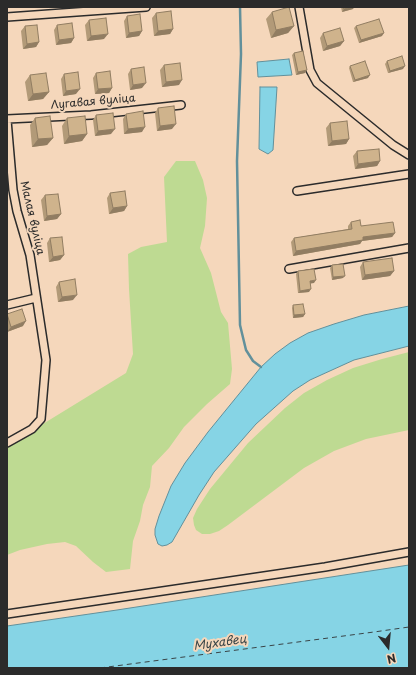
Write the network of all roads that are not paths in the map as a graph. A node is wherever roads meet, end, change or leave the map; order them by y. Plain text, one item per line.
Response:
1 (146, 7) edge
2 (299, 7) edge
3 (7, 17) edge
4 (181, 104) dead end
5 (7, 119) edge
6 (409, 155) edge
7 (409, 174) edge
8 (298, 191) dead end
9 (409, 248) edge
10 (289, 269) dead end
11 (36, 298) junction
12 (7, 305) edge
13 (7, 443) edge
14 (409, 552) edge
15 (7, 614) edge

1 - 3 street
2 - 6 street
4 - 5 street, Лугавая вуліца
5 - 11 street, Малая вуліца
7 - 8 street
9 - 10 street
11 - 12 street
11 - 13 street, Малая вуліца
14 - 15 street

